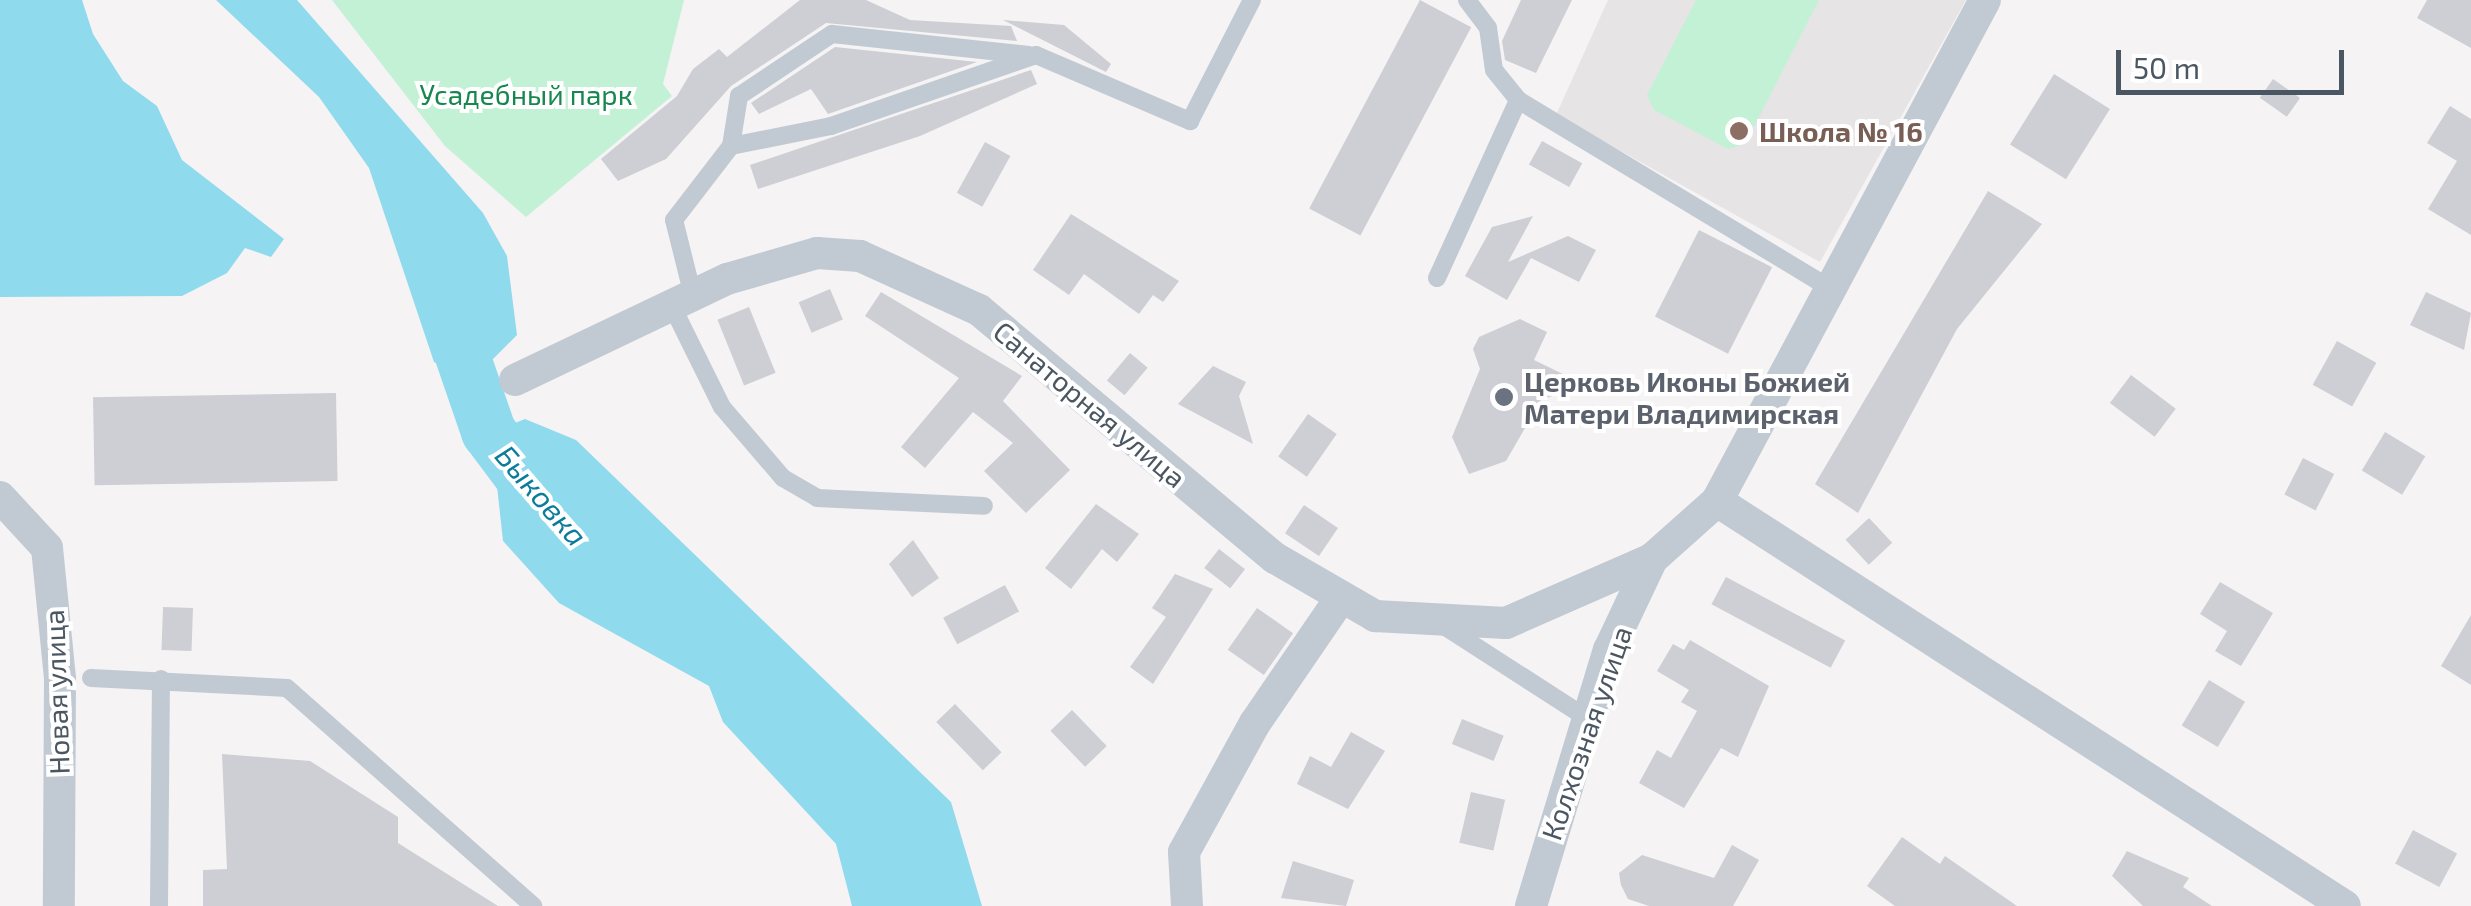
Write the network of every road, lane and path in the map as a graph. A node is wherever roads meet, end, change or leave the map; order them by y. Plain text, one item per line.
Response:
1 (1252, 0) edge
2 (1985, 0) edge
3 (1470, 2) edge
4 (1036, 55) junction
5 (1518, 100) junction
6 (731, 146) junction
7 (1437, 278) dead end
8 (1826, 286) junction
9 (683, 301) junction
10 (515, 380) dead end
11 (0, 497) edge
12 (1716, 501) junction
13 (984, 506) dead end
14 (1652, 559) junction
15 (1340, 599) junction
16 (1443, 626) junction
17 (91, 678) dead end
18 (160, 678) junction
19 (1586, 717) junction
20 (59, 906) edge
21 (159, 906) edge
22 (533, 906) edge
23 (1187, 906) edge
24 (1531, 906) edge
25 (2344, 906) edge

1 - 4 lane
2 - 8 street, Колхозная улица
3 - 5 lane
4 - 6 lane
4 - 6 lane
5 - 7 lane
5 - 8 lane
6 - 9 lane
8 - 12 street, Колхозная улица
9 - 10 street, Санаторная улица
9 - 13 lane
9 - 15 street, Санаторная улица
11 - 20 street, Новая улица
12 - 14 street, Колхозная улица
12 - 25 street
14 - 16 street, Санаторная улица
14 - 19 street, Колхозная улица
15 - 16 street, Санаторная улица
15 - 23 street
16 - 19 lane
17 - 18 lane
18 - 21 lane
18 - 22 lane
19 - 24 street, Колхозная улица

